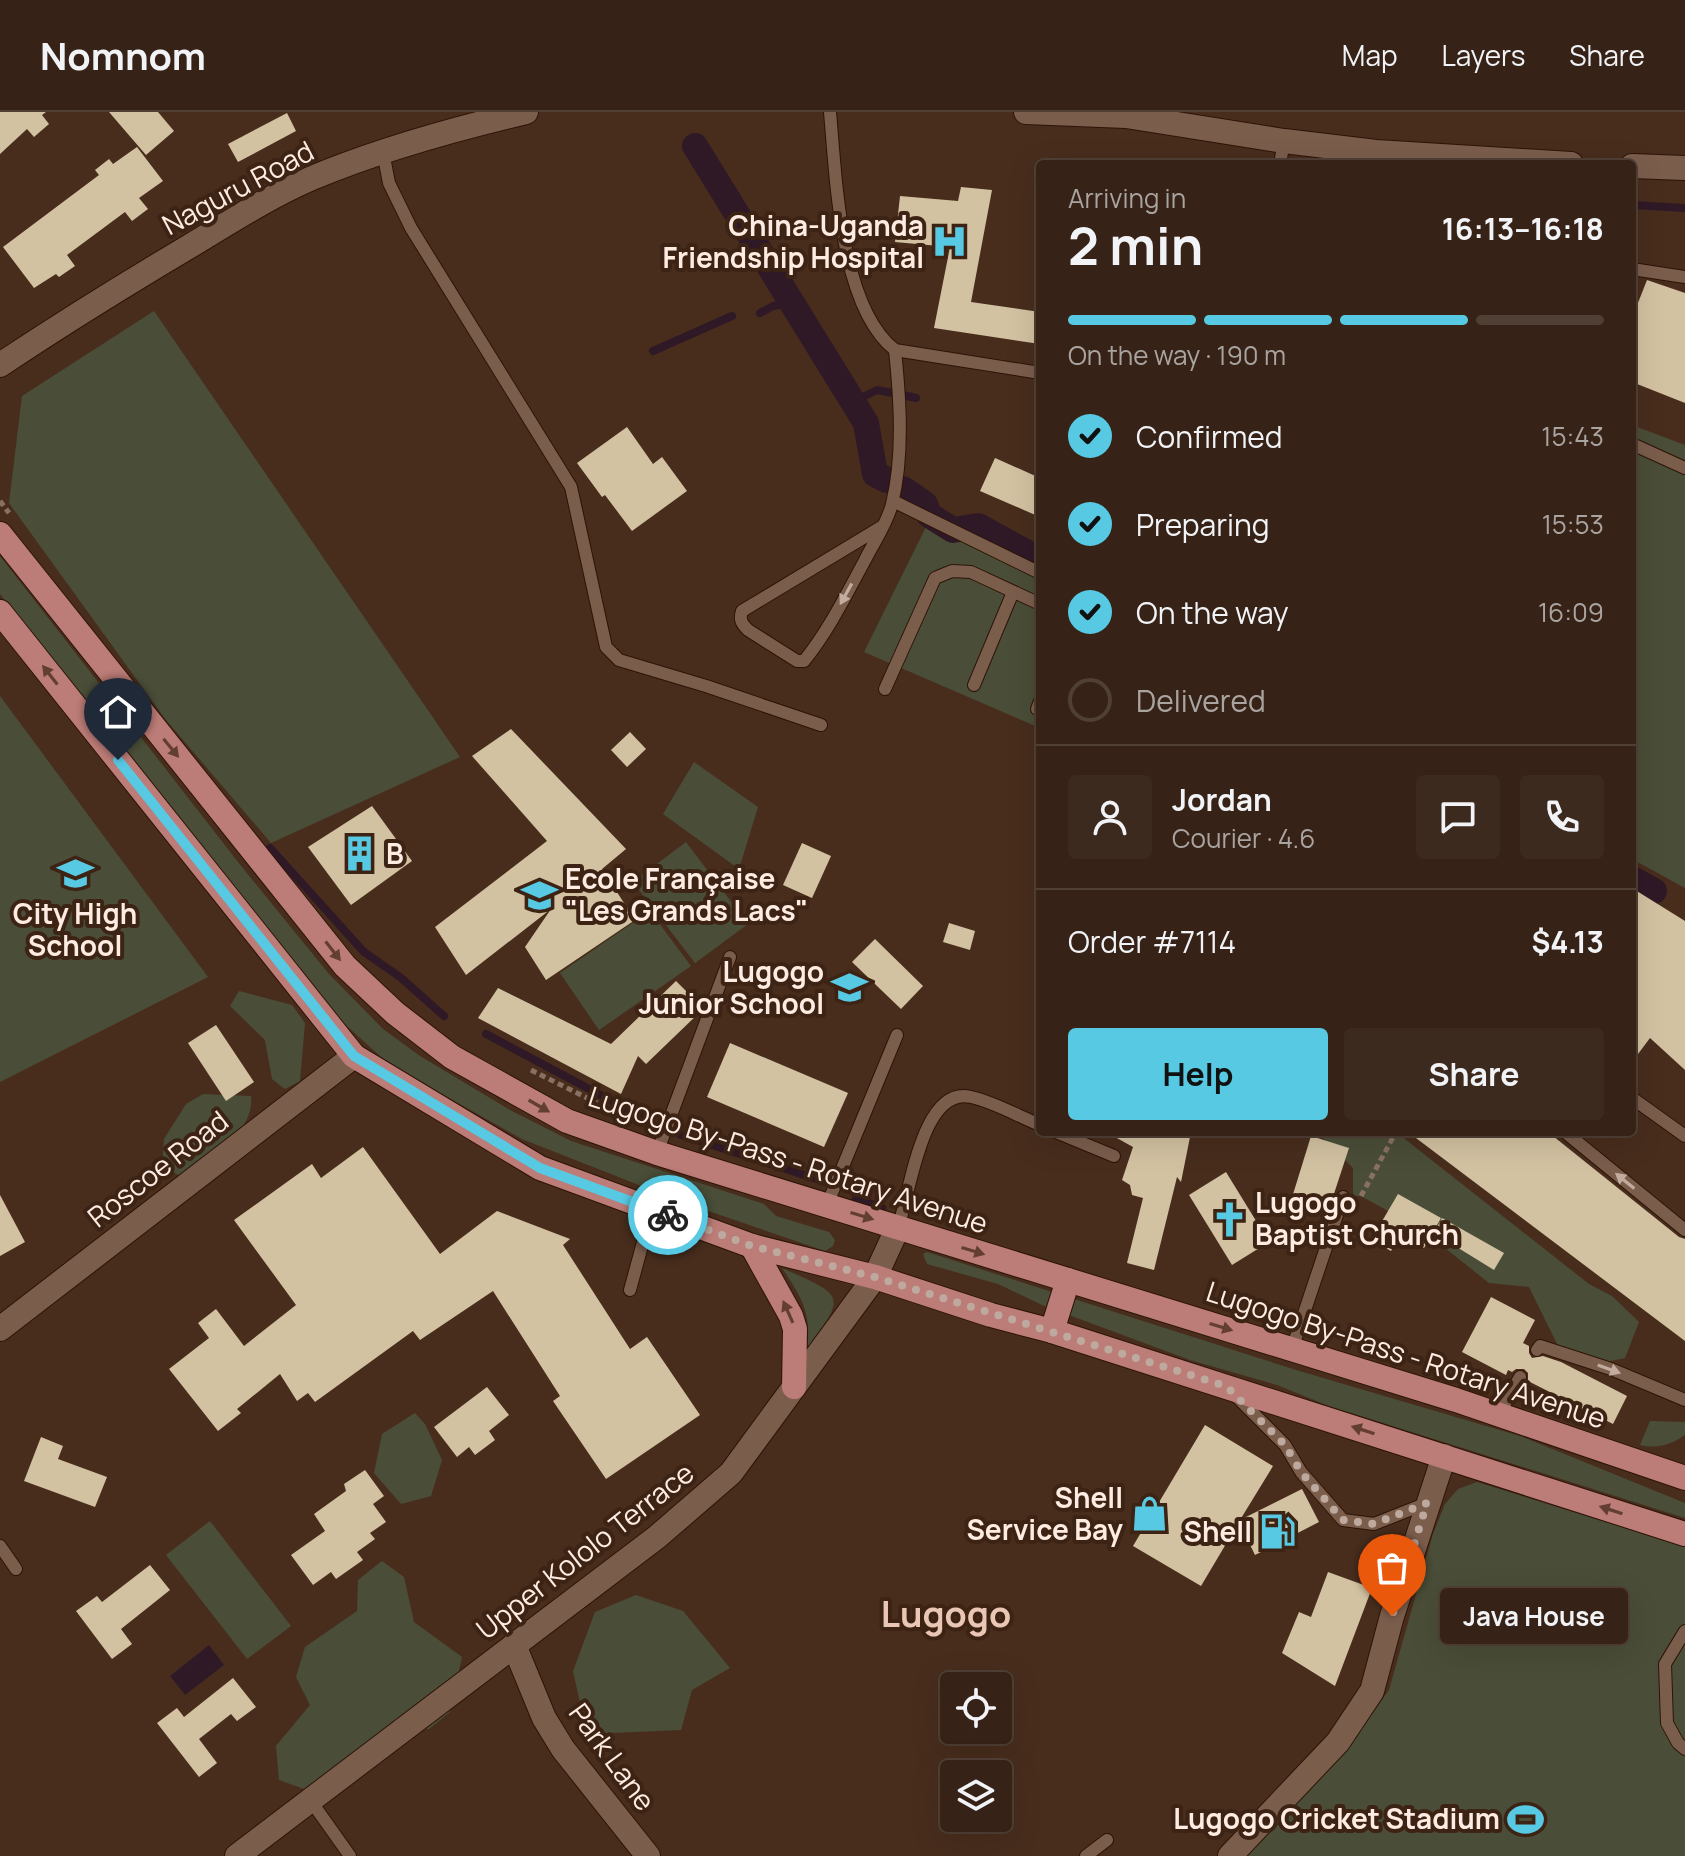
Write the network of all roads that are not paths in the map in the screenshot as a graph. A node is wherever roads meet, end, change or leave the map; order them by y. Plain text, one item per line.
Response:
1 (526, 112) edge
2 (830, 112) edge
3 (1026, 112) edge
4 (383, 152) junction
5 (1282, 153) edge
6 (1505, 160) edge
7 (1636, 166) edge
8 (1685, 168) edge
9 (1636, 270) edge
10 (1685, 277) edge
11 (895, 350) junction
12 (0, 365) edge
13 (1036, 372) edge
14 (1636, 446) edge
15 (1685, 468) edge
16 (893, 501) junction
17 (883, 526) junction
18 (0, 534) edge
19 (1036, 571) edge
20 (1013, 592) junction
21 (1036, 602) edge
22 (0, 612) edge
23 (974, 685) dead end
24 (885, 689) dead end
25 (821, 725) dead end
26 (730, 957) dead end
27 (897, 1035) dead end
28 (354, 1056) junction
29 (1636, 1101) edge
30 (1036, 1123) edge
31 (1066, 1136) edge
32 (1570, 1136) edge
33 (1685, 1136) edge
34 (657, 1153) junction
35 (1114, 1156) dead end
36 (1343, 1197) dead end
37 (827, 1205) junction
38 (652, 1209) junction
39 (898, 1227) junction
40 (1685, 1230) edge
41 (752, 1246) junction
42 (875, 1277) junction
43 (1068, 1280) junction
44 (630, 1290) dead end
45 (0, 1329) edge
46 (1052, 1331) junction
47 (1292, 1349) junction
48 (1537, 1350) dead end
49 (1520, 1377) dead end
50 (1226, 1386) junction
51 (794, 1387) junction
52 (1685, 1400) edge
53 (1499, 1414) junction
54 (1444, 1456) junction
55 (1685, 1478) edge
56 (1427, 1503) junction
57 (1685, 1534) edge
58 (0, 1546) edge
59 (16, 1569) dead end
60 (1685, 1631) edge
61 (514, 1645) junction
62 (1685, 1749) edge
63 (311, 1801) junction
64 (1107, 1840) dead end
65 (237, 1856) edge
66 (350, 1856) edge
67 (648, 1856) edge
68 (1086, 1856) edge
69 (1230, 1856) edge

1 - 4 street, Naguru Road
2 - 11 lane
3 - 5 street
4 - 12 street, Naguru Road
4 - 25 lane
5 - 6 street
7 - 8 street
9 - 10 lane
11 - 13 lane
11 - 16 lane
14 - 15 lane
16 - 17 lane
16 - 19 lane
17 -> 17 lane
18 -> 34 main road, Lugogo By-Pass - Rotary Avenue
20 - 21 lane
20 - 23 lane
20 - 24 lane
28 -> 22 main road
26 - 34 lane
27 - 37 lane
28 - 38 main road
28 - 45 street, Roscoe Road
29 - 33 lane
30 - 39 lane
31 - 35 lane
40 -> 32 lane
34 - 37 main road, Lugogo By-Pass - Rotary Avenue
36 - 47 lane
37 -> 39 main road, Lugogo By-Pass - Rotary Avenue
38 - 41 main road
38 - 44 lane
39 - 42 street, Upper Kololo Terrace
39 -> 43 main road, Lugogo By-Pass - Rotary Avenue
41 - 42 main road
51 -> 41 main road
42 - 46 main road
42 - 51 street, Upper Kololo Terrace
43 - 46 main road
43 -> 47 main road, Lugogo By-Pass - Rotary Avenue
46 - 50 main road
47 - 53 main road, Lugogo By-Pass - Rotary Avenue
48 -> 52 lane
49 - 53 lane
54 -> 50 main road
50 - 56 lane
51 - 61 street, Upper Kololo Terrace
53 - 55 main road, Lugogo By-Pass - Rotary Avenue
54 - 56 street
57 -> 54 main road
56 - 69 street
58 - 59 lane
60 - 62 lane
61 - 63 street, Upper Kololo Terrace
61 - 67 street, Park Lane
63 - 65 street, Upper Kololo Terrace
63 - 66 lane
64 - 68 lane

